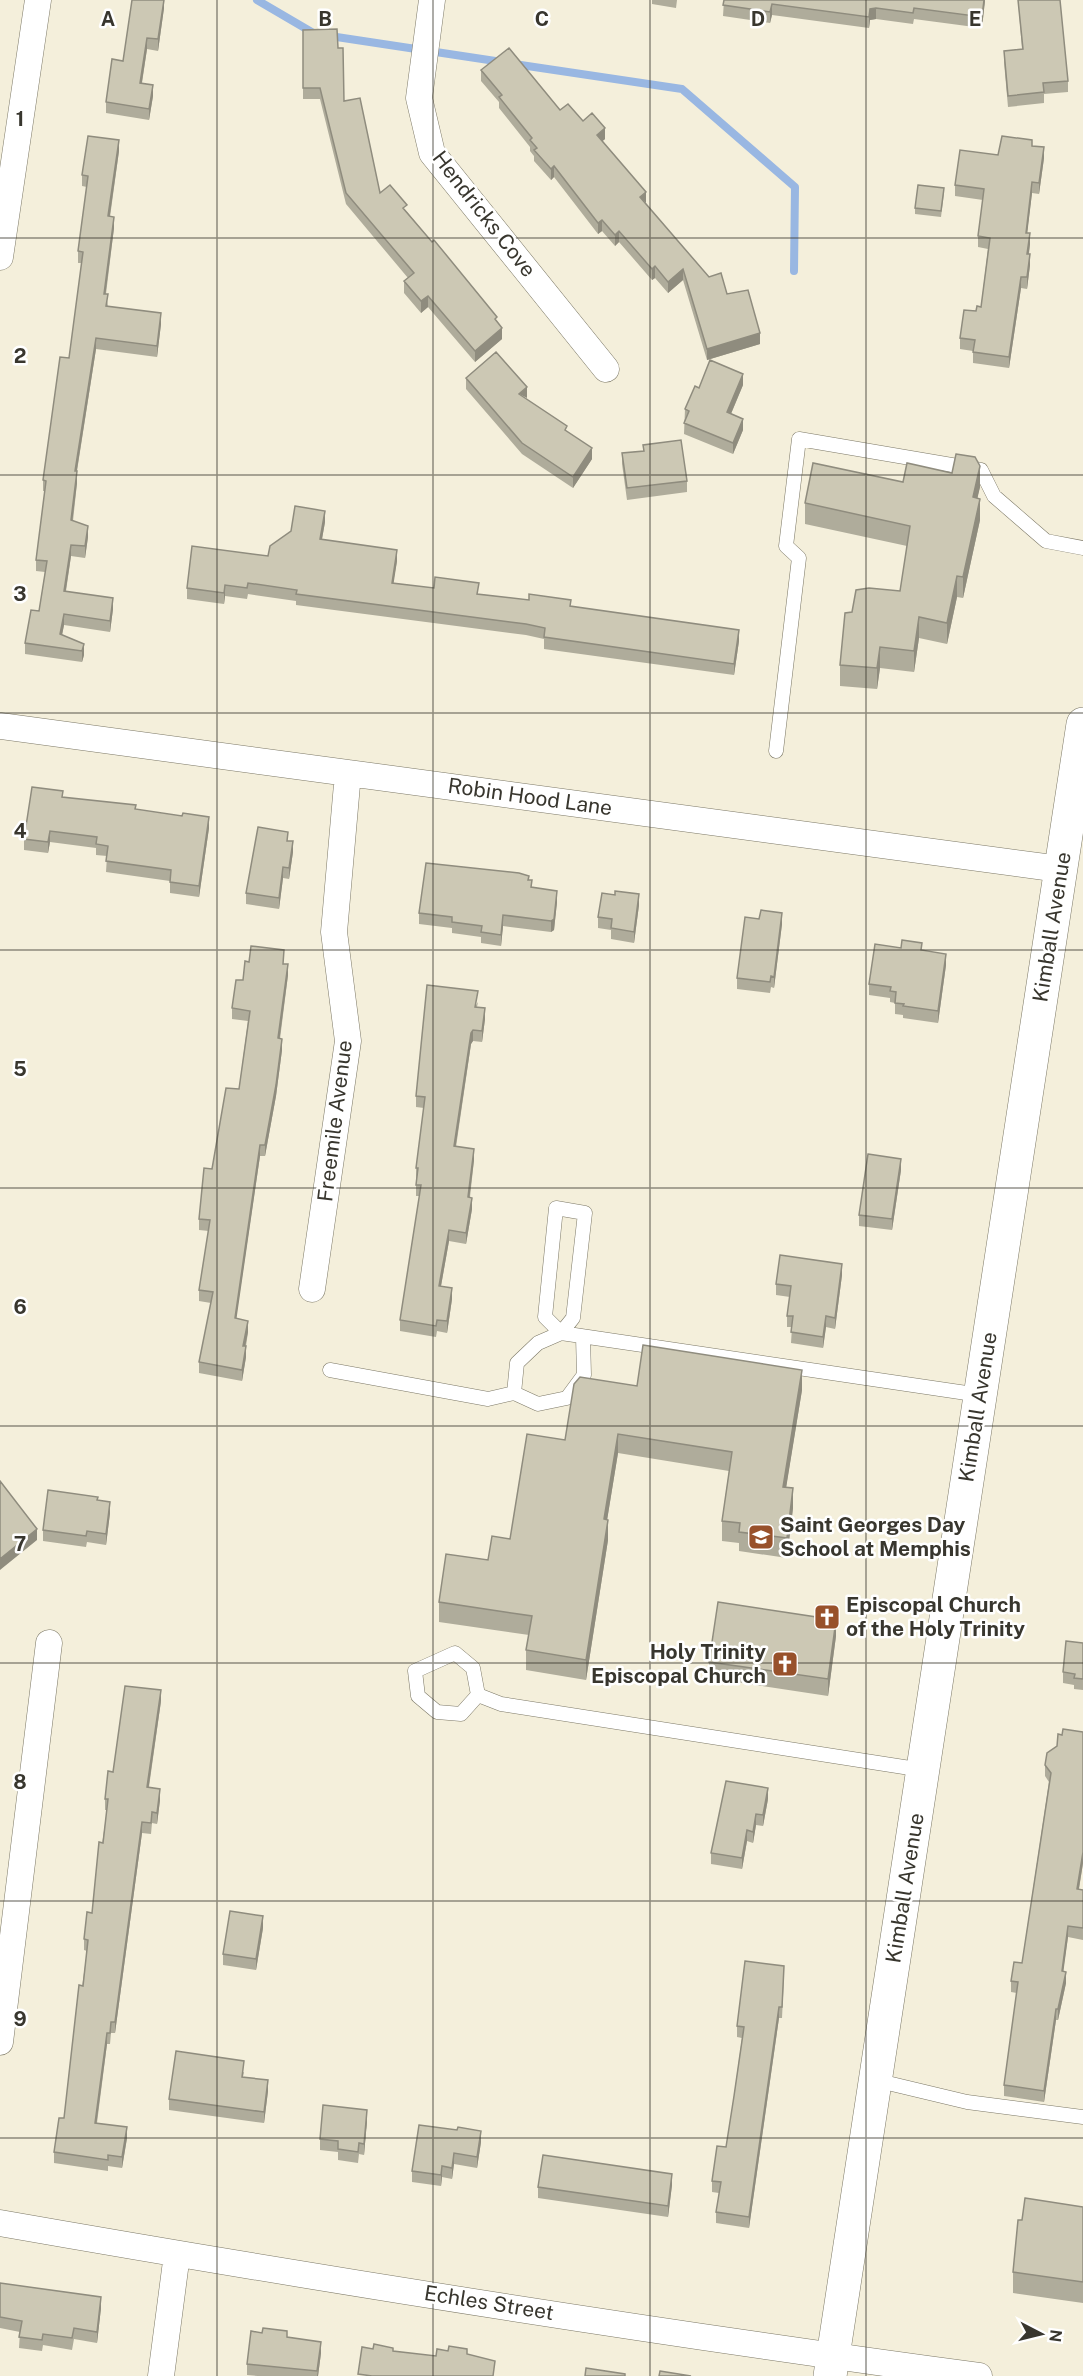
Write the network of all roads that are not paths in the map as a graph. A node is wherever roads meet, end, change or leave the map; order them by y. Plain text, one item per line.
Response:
1 (38, 0) edge
2 (432, 0) edge
3 (0, 257) edge
4 (606, 369) dead end
5 (1083, 549) edge
6 (1083, 724) edge
7 (0, 726) edge
8 (776, 752) dead end
9 (348, 773) junction
10 (1060, 869) junction
11 (312, 1289) dead end
12 (561, 1333) junction
13 (583, 1337) junction
14 (330, 1370) dead end
15 (514, 1393) junction
16 (980, 1395) junction
17 (49, 1643) dead end
18 (478, 1695) junction
19 (923, 1770) junction
20 (0, 2042) edge
21 (876, 2080) junction
22 (1083, 2117) edge
23 (0, 2223) edge
24 (177, 2254) junction
25 (832, 2366) edge
26 (161, 2376) edge
27 (979, 2376) edge

1 - 3 street
2 - 4 street, Hendricks Cove
5 - 8 lane
6 - 10 main road, Kimball Avenue
7 - 9 street, Robin Hood Lane
9 - 10 street, Robin Hood Lane
9 - 11 street, Freemile Avenue
10 - 16 main road, Kimball Avenue
12 - 12 lane
12 - 13 lane
12 - 15 lane
13 - 15 lane
13 - 16 lane
14 - 15 lane
16 - 19 main road, Kimball Avenue
17 - 20 street
18 - 18 lane
18 - 19 lane
19 - 21 main road, Kimball Avenue
21 - 22 lane
21 - 25 main road, Kimball Avenue
23 - 24 street, Echles Street
24 - 25 street, Echles Street
24 - 26 street
25 - 27 street, Echles Street

